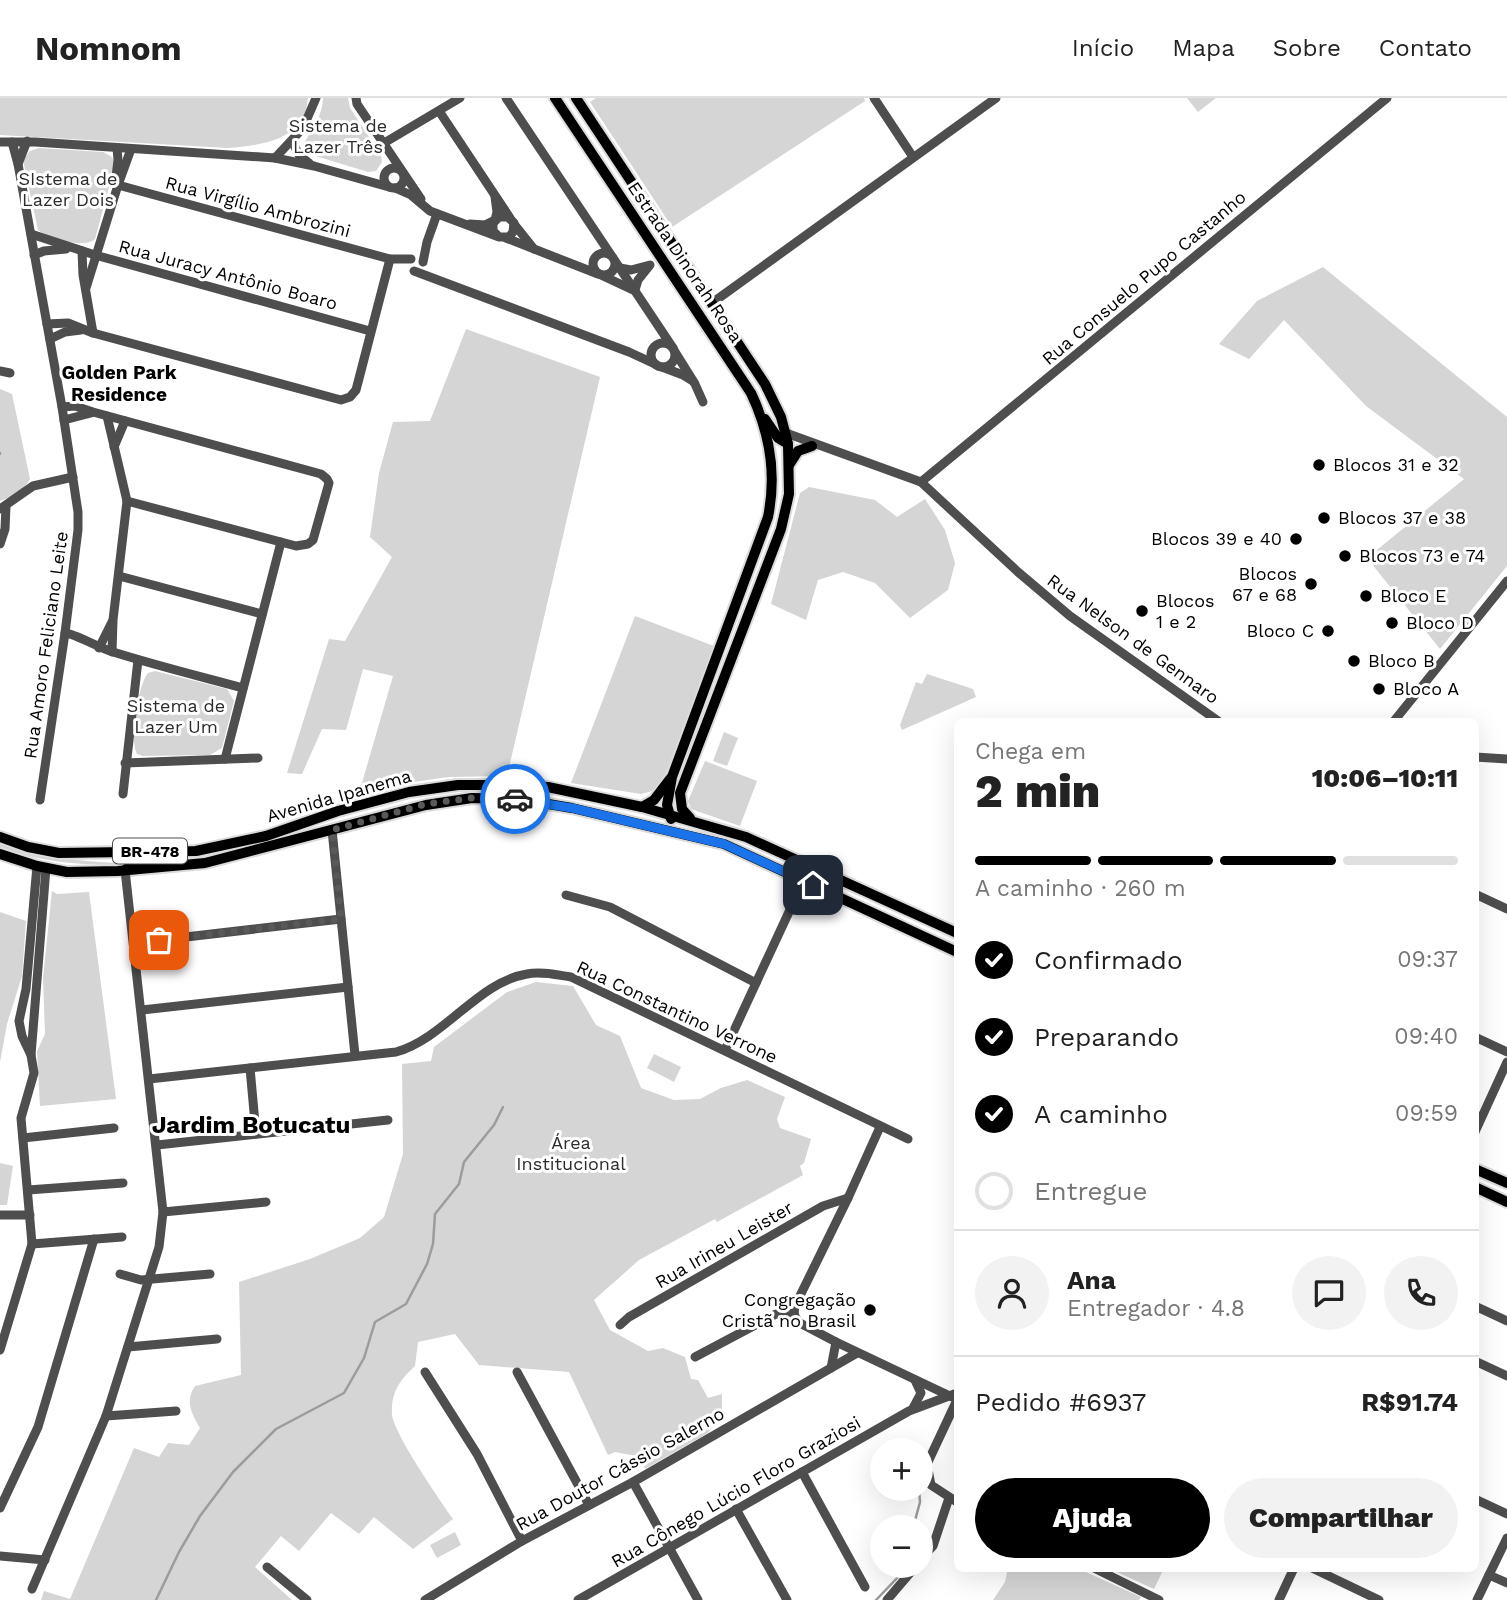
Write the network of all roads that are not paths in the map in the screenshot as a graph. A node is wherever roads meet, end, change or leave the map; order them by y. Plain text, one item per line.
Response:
1 (316, 98) edge
2 (356, 98) edge
3 (460, 98) edge
4 (506, 98) edge
5 (555, 98) edge
6 (576, 98) edge
7 (874, 98) edge
8 (996, 98) edge
9 (1387, 98) edge
10 (439, 111) junction
11 (27, 141) junction
12 (292, 141) junction
13 (0, 142) edge
14 (12, 142) junction
15 (385, 145) junction
16 (117, 148) junction
17 (131, 149) junction
18 (913, 157) junction
19 (275, 158) junction
20 (18, 164) junction
21 (313, 166) junction
22 (402, 172) junction
23 (385, 173) junction
24 (361, 178) junction
25 (118, 185) junction
26 (392, 187) junction
27 (494, 192) junction
28 (425, 208) junction
29 (437, 214) junction
30 (495, 220) junction
31 (512, 221) junction
32 (463, 223) junction
33 (593, 229) junction
34 (31, 234) junction
35 (502, 238) junction
36 (427, 242) junction
37 (79, 250) junction
38 (535, 250) junction
39 (34, 255) junction
40 (95, 255) junction
41 (596, 257) junction
42 (412, 258) junction
43 (390, 259) junction
44 (615, 262) junction
45 (423, 263) junction
46 (567, 263) junction
47 (413, 271) junction
48 (600, 275) junction
49 (438, 280) junction
50 (86, 288) junction
51 (635, 290) junction
52 (712, 303) junction
53 (47, 324) junction
54 (656, 324) junction
55 (83, 330) junction
56 (370, 331) junction
57 (93, 333) junction
58 (50, 339) junction
59 (653, 349) junction
60 (674, 350) junction
61 (629, 352) junction
62 (659, 366) junction
63 (695, 384) junction
64 (703, 402) dead end
65 (62, 407) junction
66 (93, 412) junction
67 (107, 416) junction
68 (763, 417) junction
69 (64, 420) junction
70 (125, 421) junction
71 (787, 438) junction
72 (818, 446) junction
73 (114, 447) junction
74 (789, 465) junction
75 (73, 477) junction
76 (921, 482) junction
77 (127, 501) junction
78 (3, 508) edge
79 (0, 533) edge
80 (1, 539) edge
81 (281, 542) junction
82 (0, 544) edge
83 (119, 576) junction
84 (1507, 581) edge
85 (262, 614) junction
86 (113, 620) junction
87 (65, 633) junction
88 (83, 641) junction
89 (63, 645) junction
90 (99, 648) junction
91 (112, 652) junction
92 (138, 660) junction
93 (243, 688) junction
94 (1214, 718) edge
95 (1396, 718) edge
96 (1479, 757) edge
97 (258, 758) dead end
98 (225, 759) junction
99 (1507, 759) edge
100 (125, 763) junction
101 (672, 776) junction
102 (122, 794) dead end
103 (40, 800) dead end
104 (642, 807) junction
105 (669, 814) junction
106 (692, 820) junction
107 (299, 824) junction
108 (332, 830) junction
109 (680, 833) junction
110 (0, 837) edge
111 (196, 851) junction
112 (0, 854) edge
113 (41, 867) junction
114 (125, 870) junction
115 (793, 876) junction
116 (813, 885) junction
117 (566, 895) dead end
118 (1479, 896) edge
119 (794, 901) junction
120 (1507, 909) edge
121 (341, 919) junction
122 (954, 932) edge
123 (134, 943) junction
124 (954, 951) edge
125 (756, 983) junction
126 (348, 987) junction
127 (142, 1010) junction
128 (1479, 1039) edge
129 (725, 1049) junction
130 (1507, 1052) edge
131 (31, 1055) junction
132 (355, 1055) junction
133 (1507, 1062) edge
134 (250, 1068) junction
135 (149, 1079) junction
136 (388, 1120) dead end
137 (1479, 1123) edge
138 (880, 1127) junction
139 (114, 1128) dead end
140 (256, 1134) junction
141 (23, 1138) junction
142 (908, 1139) dead end
143 (157, 1145) junction
144 (1479, 1171) edge
145 (123, 1183) dead end
146 (1507, 1183) edge
147 (1479, 1189) edge
148 (28, 1190) junction
149 (848, 1198) junction
150 (266, 1202) dead end
151 (1507, 1202) edge
152 (163, 1212) junction
153 (0, 1215) edge
154 (30, 1215) junction
155 (122, 1237) dead end
156 (94, 1239) junction
157 (32, 1244) junction
158 (120, 1274) dead end
159 (210, 1274) dead end
160 (148, 1280) junction
161 (1479, 1308) edge
162 (794, 1314) junction
163 (1507, 1321) edge
164 (620, 1325) dead end
165 (217, 1339) dead end
166 (836, 1342) junction
167 (128, 1347) junction
168 (0, 1350) edge
169 (857, 1353) junction
170 (695, 1357) dead end
171 (1479, 1363) edge
172 (831, 1368) junction
173 (425, 1372) dead end
174 (517, 1372) dead end
175 (1507, 1376) edge
176 (914, 1379) junction
177 (934, 1389) junction
178 (921, 1393) junction
179 (954, 1394) edge
180 (954, 1396) edge
181 (954, 1400) edge
182 (176, 1411) dead end
183 (909, 1411) junction
184 (106, 1416) junction
185 (802, 1472) junction
186 (633, 1482) junction
187 (953, 1500) edge
188 (1479, 1501) edge
189 (589, 1505) junction
190 (0, 1508) edge
191 (736, 1509) junction
192 (1507, 1514) edge
193 (1507, 1538) edge
194 (522, 1541) junction
195 (933, 1546) edge
196 (669, 1548) junction
197 (0, 1556) edge
198 (44, 1560) junction
199 (267, 1567) dead end
200 (1102, 1572) edge
201 (1292, 1572) edge
202 (1320, 1572) edge
203 (1489, 1575) junction
204 (906, 1578) edge
205 (1507, 1583) edge
206 (865, 1587) dead end
207 (32, 1589) dead end
208 (307, 1600) edge
209 (425, 1600) edge
210 (578, 1600) edge
211 (698, 1600) edge
212 (786, 1600) edge
213 (887, 1600) edge
214 (1159, 1600) edge
215 (1279, 1600) edge
216 (1379, 1600) edge
217 (1477, 1600) edge

1 - 12 street
2 - 15 street
3 - 10 street
4 - 33 street
5 - 68 main road, Estrada Dinorah Rosa
6 - 52 main road, Estrada Dinorah Rosa
7 - 18 street
8 - 18 street
9 - 76 street, Rua Consuelo Pupo Castanho
10 - 15 street
10 - 27 street
11 - 14 street
11 - 16 street
11 - 20 street
12 - 19 street
12 - 21 street
13 - 14 street
14 - 20 street, Rua Amoro Feliciano Leite
15 - 22 street
15 - 23 street
16 - 17 street
16 - 25 street
17 - 19 street
17 - 25 street
18 - 52 street
19 - 21 street
20 - 34 street, Rua Amoro Feliciano Leite
21 - 24 street
22 - 23 street
22 - 26 street
22 - 28 street
23 - 24 street
23 - 26 street
24 - 26 street
25 - 40 street
25 - 43 street, Rua Virgílio Ambrozini
26 - 28 street
27 - 30 street
27 - 31 street
28 - 29 street
29 - 32 street
29 - 36 street
30 - 31 street
30 - 32 street
30 - 35 street
31 - 35 street
31 - 38 street
32 - 35 street
33 - 41 street
33 - 44 street
34 - 37 street, Rua Juracy Antônio Boaro
34 - 39 street, Rua Amoro Feliciano Leite
35 - 38 street
36 - 42 street
36 - 45 street
37 - 39 street, Rua Juracy Antônio Boaro
37 - 40 street, Rua Juracy Antônio Boaro
37 - 50 street
38 - 46 street
39 - 53 street, Rua Amoro Feliciano Leite
40 - 50 street
40 - 56 street, Rua Juracy Antônio Boaro
41 - 44 street
41 - 46 street
41 - 48 street
42 - 43 street, Rua Virgílio Ambrozini
42 - 45 street
42 - 47 street
43 - 47 street, Rua Virgílio Ambrozini
43 - 56 street
44 - 48 street
44 - 51 street
44 - 51 street
45 - 47 street
45 - 49 street, Rua Virgílio Ambrozini
46 - 48 street
47 - 49 street, Rua Virgílio Ambrozini
48 - 51 street
49 - 61 street, Rua Virgílio Ambrozini
50 - 57 street
51 - 54 street
52 - 71 main road, Estrada Dinorah Rosa
53 - 55 street
53 - 58 street, Rua Amoro Feliciano Leite
54 - 59 street
54 - 60 street
55 - 57 street
55 - 58 street
56 - 57 street
58 - 65 street, Rua Amoro Feliciano Leite
59 - 60 street
59 - 61 street, Rua Virgílio Ambrozini
59 - 62 street
60 - 62 street
60 - 63 street
61 - 62 street, Rua Virgílio Ambrozini
62 - 63 street, Rua Virgílio Ambrozini
63 - 64 street
65 - 66 street
65 - 69 street, Rua Amoro Feliciano Leite
66 - 67 street
66 - 69 street
67 - 70 street
67 - 73 street
68 - 71 main road
68 - 101 main road, Estrada Dinorah Rosa
69 - 75 street, Rua Amoro Feliciano Leite
70 - 73 street
70 - 81 street
71 - 72 street, Rua Nelson de Gennaro
71 - 74 main road
72 - 74 main road
72 - 76 street, Rua Nelson de Gennaro
73 - 77 street
74 - 106 main road
75 - 78 street
75 - 87 street, Rua Amoro Feliciano Leite
76 - 94 street, Rua Nelson de Gennaro
77 - 81 street
77 - 83 street
78 - 80 street
79 - 80 street
80 - 82 street
81 - 85 street
83 - 85 street
83 - 86 street
84 - 95 street
85 - 93 street
86 - 90 street
86 - 91 street
87 - 88 street
87 - 89 street, Rua Amoro Feliciano Leite
88 - 89 street
88 - 90 street
89 - 103 street, Rua Amoro Feliciano Leite
90 - 91 street
91 - 92 street
92 - 93 street
92 - 100 street
93 - 98 street
96 - 99 street
97 - 98 street
98 - 100 street
100 - 102 street
101 - 104 main road
101 - 105 main road
104 - 105 main road, Avenida Ipanema / BR-478
104 - 107 main road, Avenida Ipanema / BR-478
105 - 106 main road, Avenida Ipanema / BR-478
105 - 109 main road
106 - 122 main road, Avenida Ipanema / BR-478
107 - 108 main road
107 - 111 main road, Avenida Ipanema / BR-478
108 - 109 main road, Avenida Ipanema / BR-478
108 - 114 main road, Avenida Ipanema / BR-478
108 - 121 street
109 - 115 main road, Avenida Ipanema / BR-478
110 - 111 main road, Avenida Ipanema / BR-478
111 - 114 main road
112 - 113 main road, Avenida Ipanema / BR-478
113 - 114 main road, Avenida Ipanema / BR-478
113 - 131 street
113 - 131 street
114 - 123 street
115 - 116 main road, Avenida Ipanema / BR-478
115 - 119 street
116 - 119 street
116 - 124 main road, Avenida Ipanema / BR-478
117 - 125 street
118 - 120 street
119 - 125 street
121 - 123 street
121 - 126 street
123 - 127 street
125 - 129 street
126 - 127 street
126 - 132 street
127 - 135 street
128 - 130 street
129 - 132 street, Rua Constantino Verrone
129 - 138 street, Rua Constantino Verrone
131 - 141 street
132 - 134 street, Rua Constantino Verrone
133 - 137 street
134 - 135 street, Rua Constantino Verrone
134 - 140 street
135 - 143 street
136 - 140 street
138 - 142 street, Rua Constantino Verrone
138 - 149 street
139 - 141 street
140 - 143 street
141 - 148 street
143 - 152 street
144 - 146 main road
145 - 148 street
147 - 151 main road
148 - 154 street
149 - 162 street
149 - 164 street, Rua Irineu Leister
150 - 152 street
152 - 160 street
153 - 154 street
154 - 157 street
155 - 156 street
156 - 157 street
156 - 190 street
157 - 168 street
158 - 160 street
159 - 160 street
160 - 167 street
161 - 163 street
162 - 166 street
162 - 170 street
165 - 167 street
166 - 169 street
166 - 172 street
167 - 184 street
169 - 172 street, Rua Doutor Cássio Salerno
169 - 176 street
171 - 175 street
172 - 186 street, Rua Doutor Cássio Salerno
173 - 194 street
174 - 189 street
176 - 177 street
176 - 178 street
177 - 178 street, Rua Cônego Lúcio Floro Graziosi
177 - 179 street
178 - 183 street, Rua Cônego Lúcio Floro Graziosi
180 - 183 street, Rua Cônego Lúcio Floro Graziosi
181 - 187 street
182 - 184 street
183 - 185 street, Rua Cônego Lúcio Floro Graziosi
184 - 198 street
185 - 191 street, Rua Cônego Lúcio Floro Graziosi
185 - 206 street
186 - 189 street, Rua Doutor Cássio Salerno
186 - 196 street
187 - 195 street
188 - 192 street
189 - 194 street, Rua Doutor Cássio Salerno
191 - 196 street, Rua Cônego Lúcio Floro Graziosi
191 - 212 street
193 - 203 street
194 - 209 street, Rua Doutor Cássio Salerno
196 - 210 street, Rua Cônego Lúcio Floro Graziosi
196 - 211 street
197 - 198 street
198 - 207 street
199 - 208 street
200 - 214 street
201 - 215 street
202 - 216 street
203 - 205 street
203 - 217 street
204 - 213 street

